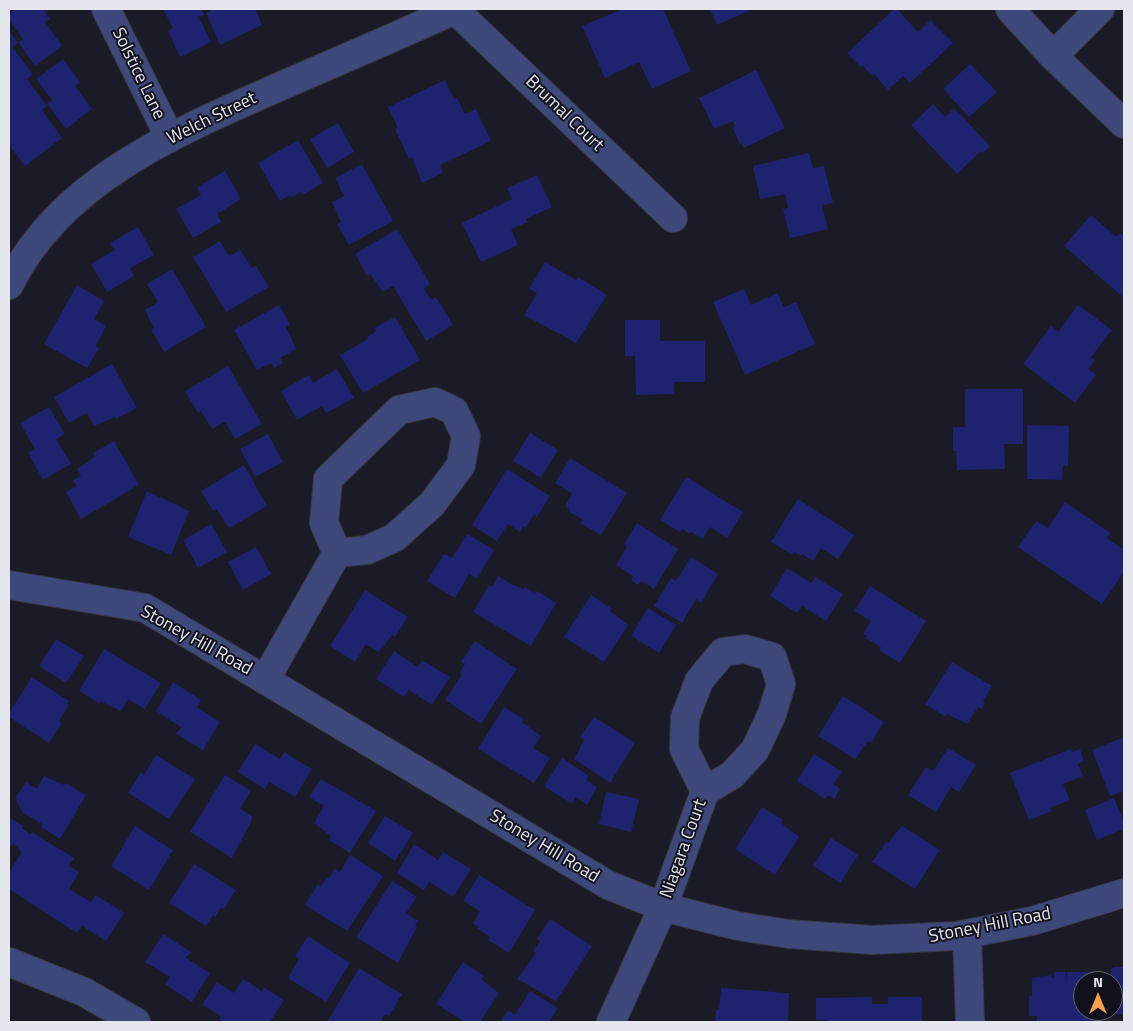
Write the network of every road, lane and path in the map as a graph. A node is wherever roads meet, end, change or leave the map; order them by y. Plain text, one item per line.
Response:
1 (106, 9) edge
2 (456, 9) edge
3 (1010, 9) edge
4 (1100, 9) edge
5 (1053, 56) junction
6 (1124, 124) edge
7 (170, 138) junction
8 (673, 218) dead end
9 (9, 285) edge
10 (338, 553) junction
11 (9, 585) edge
12 (265, 680) junction
13 (705, 791) junction
14 (1124, 893) edge
15 (663, 907) junction
16 (966, 934) junction
17 (9, 962) edge
18 (136, 1022) edge
19 (611, 1022) edge
20 (970, 1022) edge

1 - 7 street, Solstice Lane
2 - 7 street, Welch Street
2 - 8 street, Brumal Court
3 - 5 street
4 - 5 street
5 - 6 street
7 - 9 street, Welch Street
10 - 10 street
10 - 12 street
11 - 12 street, Stoney Hill Road
12 - 15 street, Stoney Hill Road
13 - 13 street, Niagara Court
13 - 15 street, Niagara Court
14 - 16 street, Stoney Hill Road
15 - 16 street, Stoney Hill Road
15 - 19 street, Niagara Court
16 - 20 street
17 - 18 street

